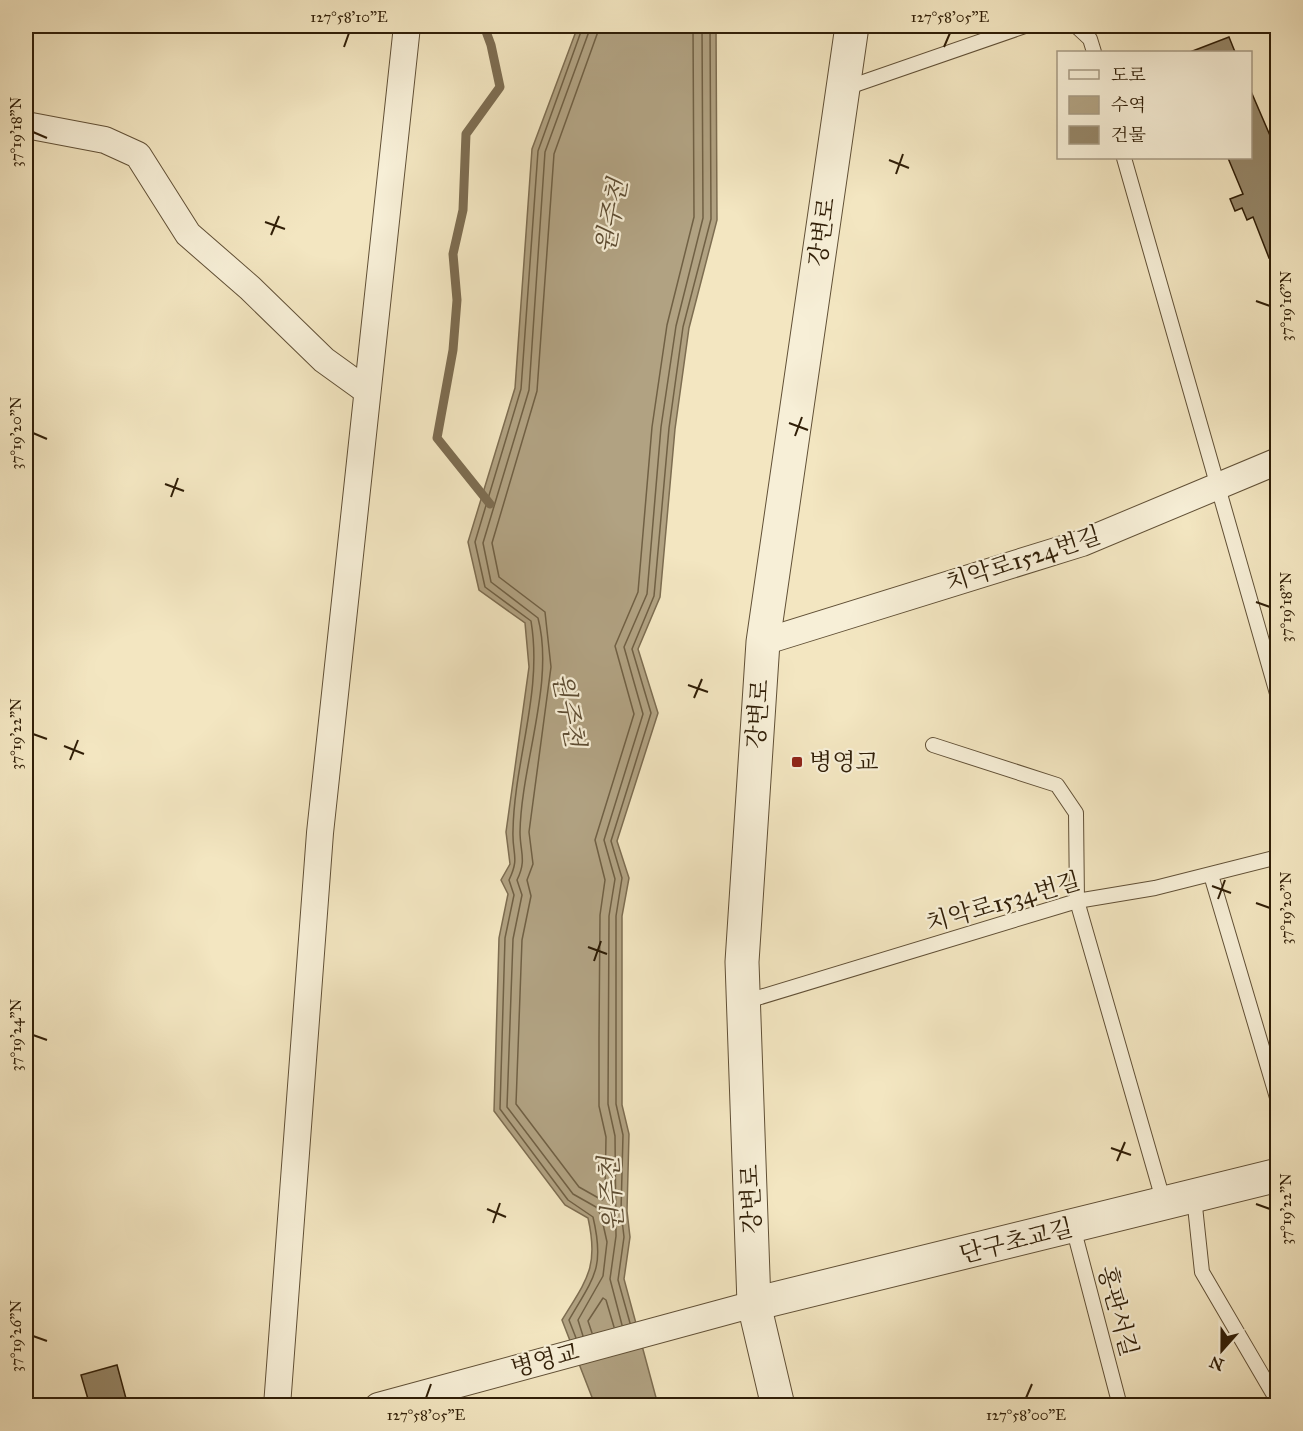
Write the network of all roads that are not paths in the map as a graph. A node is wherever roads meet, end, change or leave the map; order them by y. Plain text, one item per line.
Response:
1 (407, 26) edge
2 (852, 26) edge
3 (1025, 26) edge
4 (1076, 26) edge
5 (1094, 51) edge
6 (843, 89) junction
7 (26, 125) edge
8 (1124, 159) edge
9 (367, 392) junction
10 (1278, 461) edge
11 (1219, 484) junction
12 (763, 642) junction
13 (1278, 697) edge
14 (933, 745) dead end
15 (1278, 857) edge
16 (1211, 875) junction
17 (1077, 902) junction
18 (744, 1002) junction
19 (1278, 1101) edge
20 (1278, 1174) edge
21 (1179, 1200) junction
22 (1073, 1227) junction
23 (754, 1304) junction
24 (1278, 1402) edge
25 (277, 1406) edge
26 (378, 1406) edge
27 (778, 1406) edge
28 (1119, 1406) edge

1 - 9 street
2 - 6 street, 강변로
3 - 6 lane
4 - 5 lane
6 - 12 street, 강변로
7 - 9 street
8 - 11 lane
9 - 25 street
10 - 11 street, 치악로1524번길
11 - 12 street, 치악로1524번길
11 - 13 lane
12 - 18 street, 강변로
14 - 17 lane
15 - 16 lane, 치악로1534번길
16 - 17 lane, 치악로1534번길
16 - 19 lane
17 - 18 lane, 치악로1534번길
17 - 21 lane
18 - 23 street, 강변로
20 - 21 street, 단구초교길
21 - 22 street, 단구초교길
21 - 24 lane
22 - 23 street, 단구초교길
22 - 28 lane, 홍판서길
23 - 26 street, 병영교
23 - 27 street, 강변로

